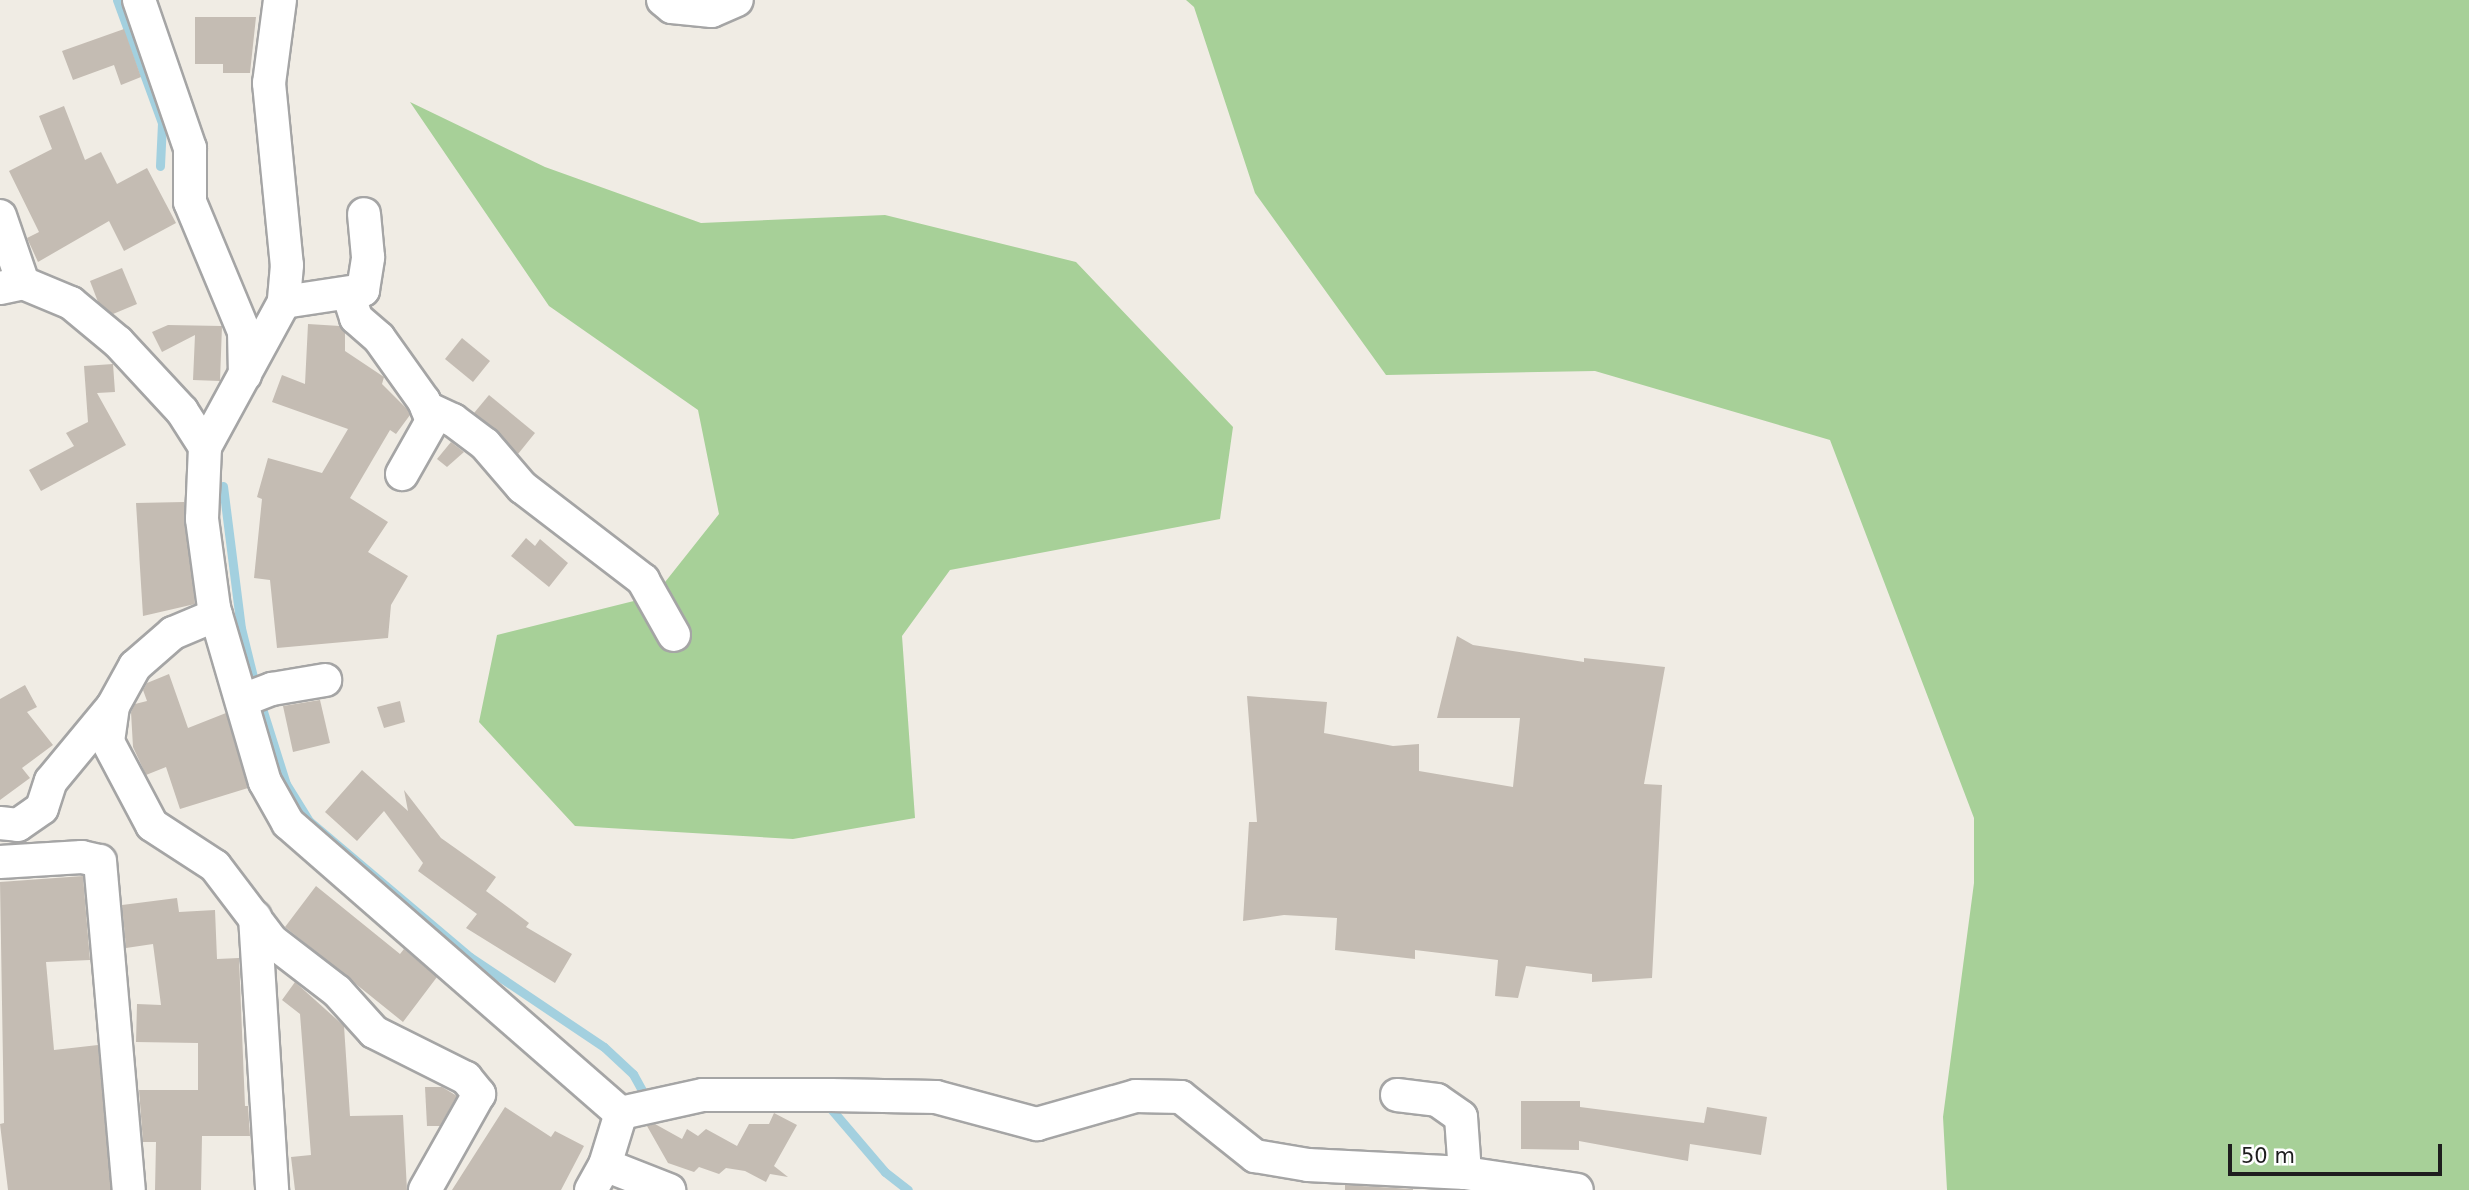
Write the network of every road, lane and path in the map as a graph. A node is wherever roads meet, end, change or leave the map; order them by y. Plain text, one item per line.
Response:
1 (139, 0) edge
2 (280, 0) edge
3 (663, 0) edge
4 (737, 0) edge
5 (364, 214) dead end
6 (0, 216) edge
7 (12, 285) edge
8 (348, 293) junction
9 (284, 302) junction
10 (245, 376) junction
11 (427, 408) junction
12 (205, 447) junction
13 (402, 474) dead end
14 (216, 615) junction
15 (674, 635) dead end
16 (325, 680) dead end
17 (255, 695) junction
18 (113, 706) junction
19 (0, 824) edge
20 (0, 862) edge
21 (255, 917) junction
22 (1397, 1095) dead end
23 (621, 1113) junction
24 (1465, 1173) junction
25 (1307, 1177) edge
26 (598, 1178) edge
27 (129, 1190) edge
28 (272, 1190) edge
29 (425, 1190) edge
30 (668, 1190) edge
31 (1577, 1190) edge

1 - 10 street
2 - 9 street
3 - 4 street
5 - 8 street
6 - 7 street
7 - 12 street
8 - 9 street
8 - 11 street
9 - 10 street
10 - 12 street
11 - 13 street
11 - 15 street
12 - 14 street
14 - 17 street
14 - 18 street
16 - 17 street
17 - 23 street
18 - 19 street
18 - 21 street
20 - 27 street
21 - 28 street
21 - 29 street
22 - 24 street
23 - 25 street
23 - 26 street
24 - 25 street
24 - 31 street
26 - 30 street

